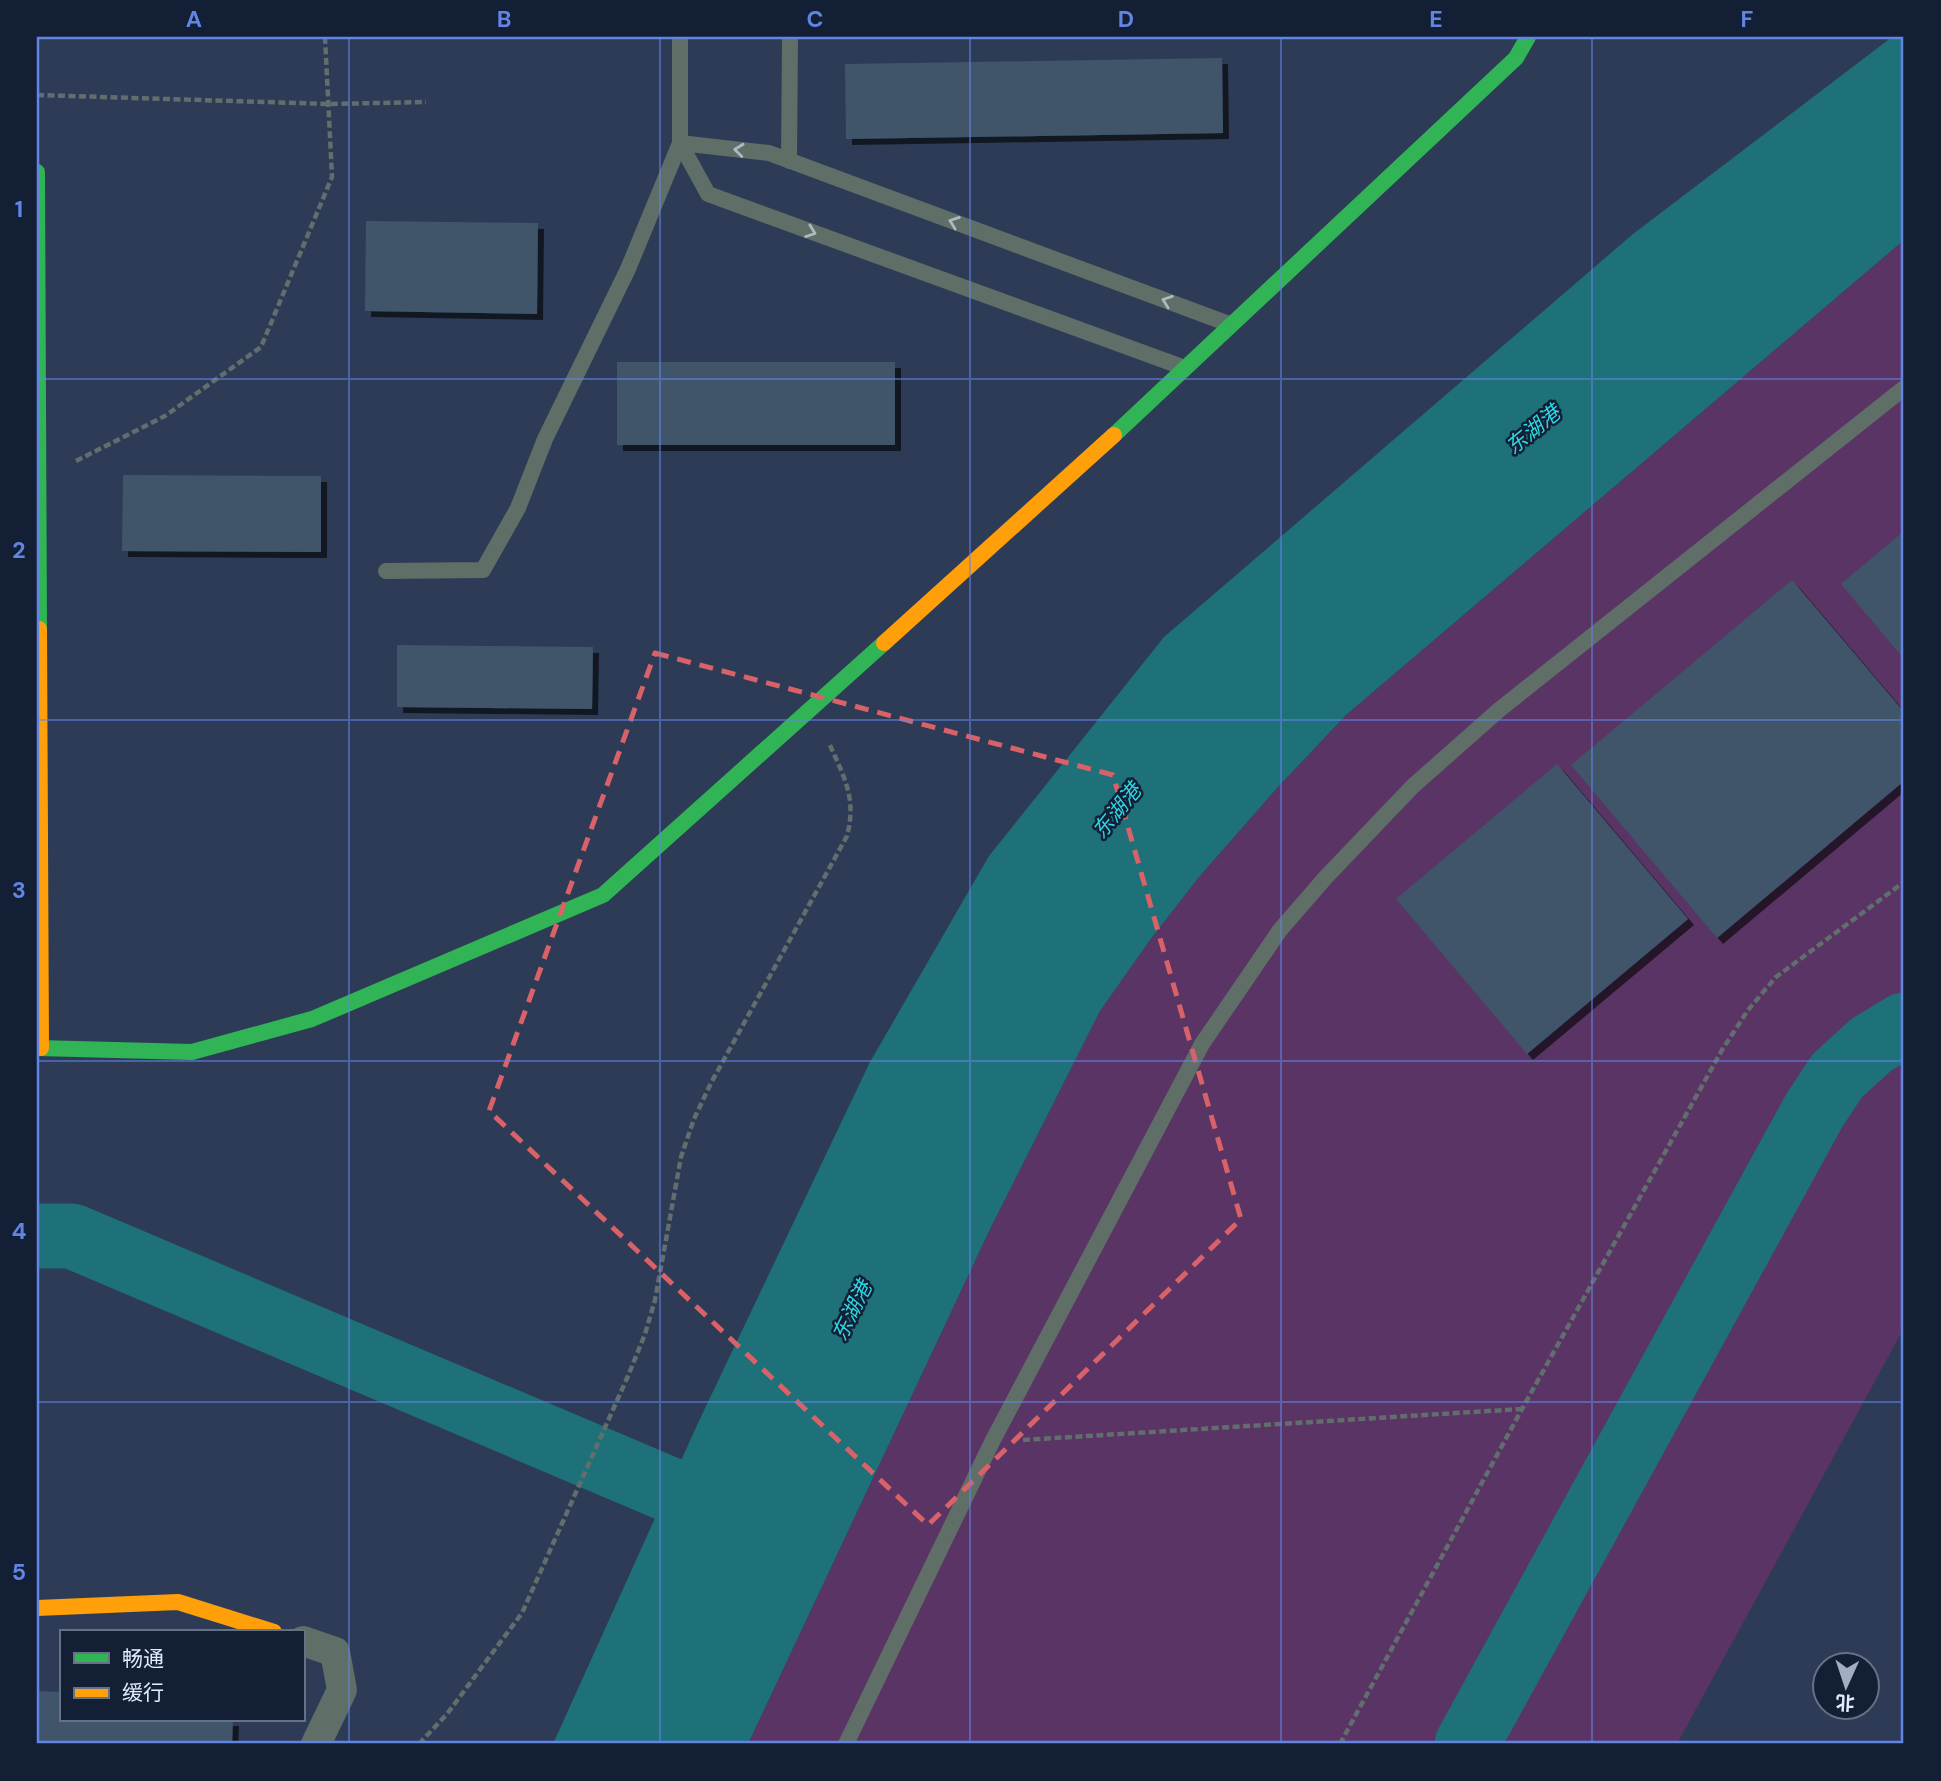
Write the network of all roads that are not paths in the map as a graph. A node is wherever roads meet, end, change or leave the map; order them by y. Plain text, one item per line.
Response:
1 (680, 37) edge
2 (790, 37) edge
3 (1528, 37) edge
4 (680, 143) junction
5 (789, 161) junction
6 (37, 172) edge
7 (1231, 325) junction
8 (1186, 368) junction
9 (1904, 388) edge
10 (386, 571) dead end
11 (39, 1048) edge
12 (37, 1608) edge
13 (268, 1630) edge
14 (304, 1642) edge
15 (316, 1744) edge
16 (846, 1744) edge

1 - 4 lane
2 - 5 lane
3 - 7 street
5 -> 4 lane
4 -> 8 lane
4 - 10 lane
7 -> 5 lane
6 - 11 street
7 - 8 street
8 - 11 street
9 - 16 lane
12 - 13 street
14 - 15 street

